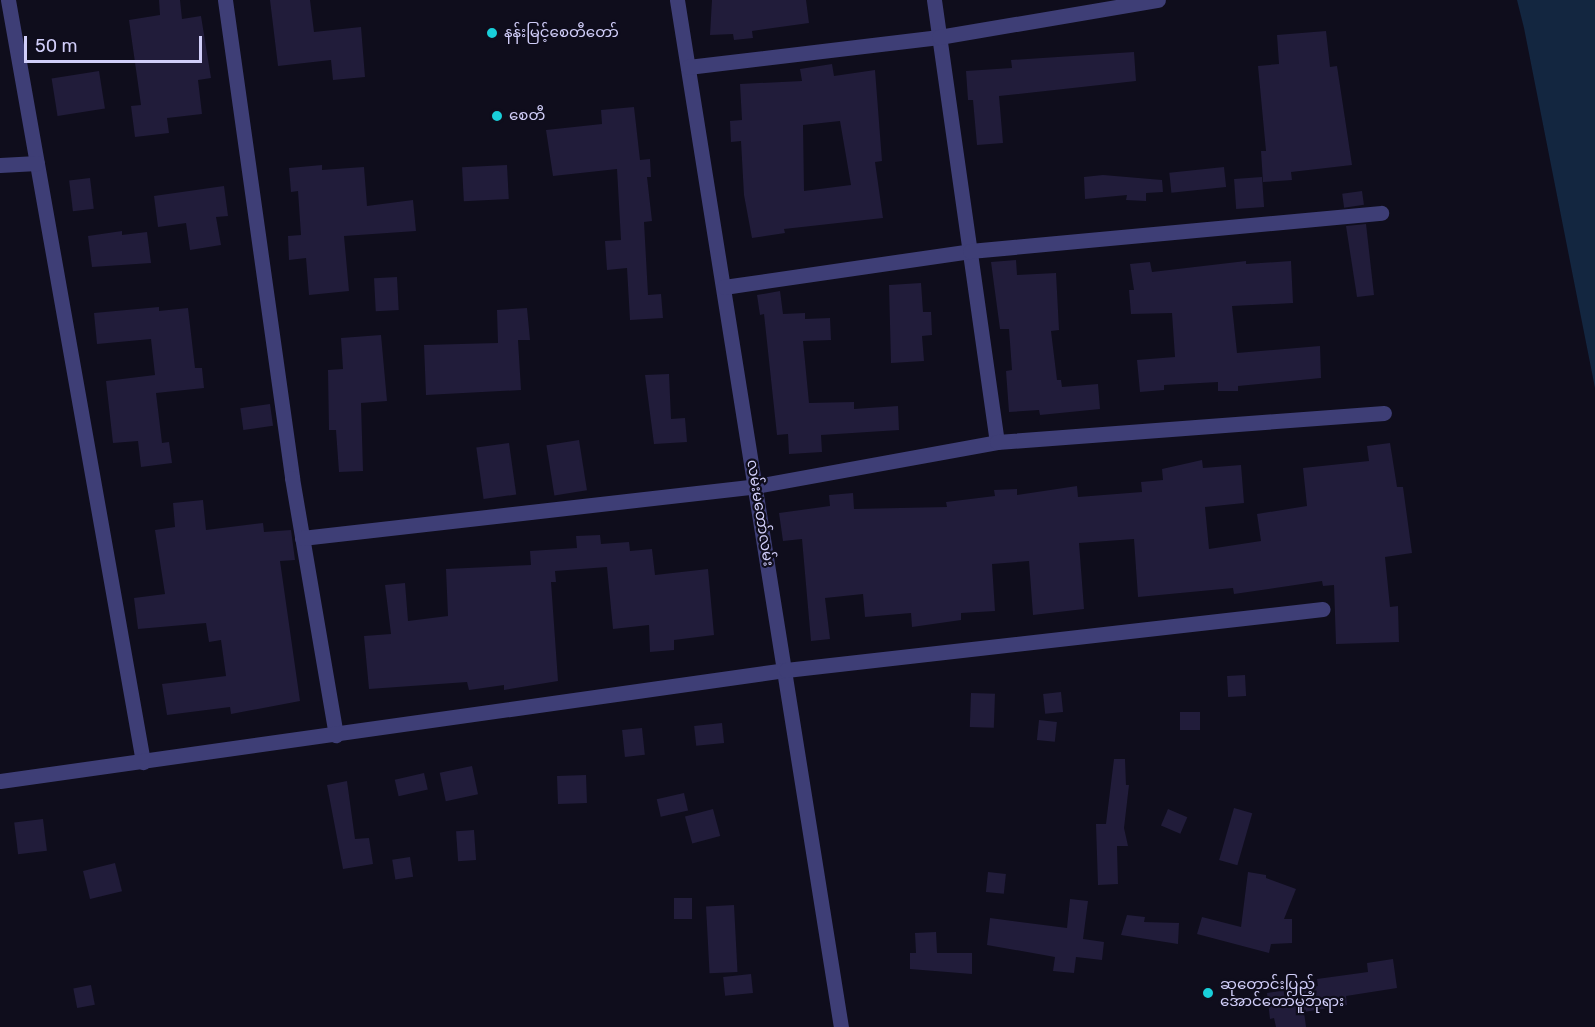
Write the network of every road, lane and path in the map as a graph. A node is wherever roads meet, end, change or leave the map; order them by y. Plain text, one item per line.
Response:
1 (8, 0) edge
2 (225, 0) edge
3 (677, 0) edge
4 (934, 0) edge
5 (1158, 0) edge
6 (939, 37) junction
7 (688, 67) junction
8 (37, 163) junction
9 (0, 165) edge
10 (1381, 213) dead end
11 (970, 251) junction
12 (724, 287) junction
13 (1384, 413) dead end
14 (997, 442) junction
15 (756, 486) junction
16 (302, 538) junction
17 (1323, 609) dead end
18 (786, 670) junction
19 (336, 735) junction
20 (143, 762) junction
21 (0, 781) edge
22 (841, 1027) edge

1 - 8 street
2 - 16 street
3 - 7 street, လမ်းမတော်လမ်း
4 - 6 street
5 - 6 street
6 - 7 street
6 - 11 street
7 - 12 street, လမ်းမတော်လမ်း
8 - 9 street
8 - 20 street
10 - 11 street
11 - 12 street
11 - 14 street
12 - 15 street, လမ်းမတော်လမ်း
13 - 14 street
14 - 15 street
15 - 16 street
15 - 18 street, လမ်းမတော်လမ်း
16 - 19 street
17 - 18 street
18 - 19 street
18 - 22 street, လမ်းမတော်လမ်း
19 - 20 street
20 - 21 street

